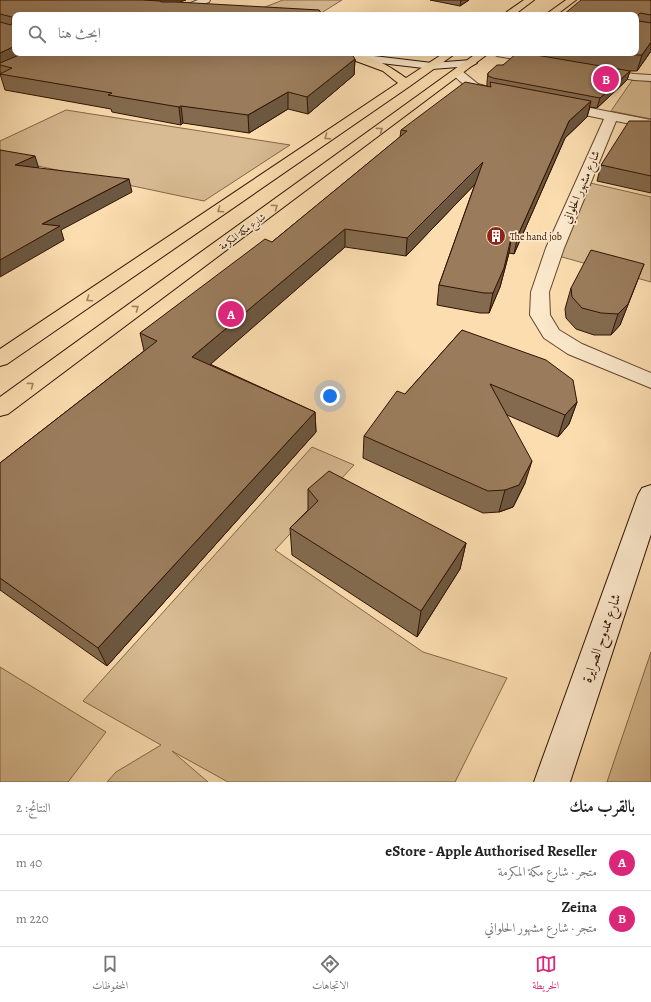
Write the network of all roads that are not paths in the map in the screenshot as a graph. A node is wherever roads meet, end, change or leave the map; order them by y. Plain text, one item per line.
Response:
1 (206, 0) edge
2 (523, 0) edge
3 (530, 0) edge
4 (572, 0) edge
5 (176, 12) edge
6 (511, 12) edge
7 (512, 12) edge
8 (554, 12) edge
9 (341, 56) edge
10 (447, 56) edge
11 (480, 56) edge
12 (513, 56) edge
13 (360, 59) junction
14 (557, 64) edge
15 (432, 66) junction
16 (464, 68) junction
17 (587, 69) edge
18 (651, 78) edge
19 (406, 84) junction
20 (503, 95) edge
21 (550, 104) edge
22 (611, 117) junction
23 (651, 124) edge
24 (0, 359) edge
25 (651, 381) edge
26 (0, 408) edge
27 (651, 495) edge
28 (552, 782) edge

1 - 5 street
2 - 6 main road
3 - 7 main road
4 - 8 main road
9 - 13 street
10 - 15 main road
11 - 16 main road, شارع مكة المكرمة
12 - 14 street
13 - 15 street
13 - 19 main road
15 - 16 street
15 - 19 main road
16 - 20 street
26 -> 16 main road, شارع مكة المكرمة
17 - 18 street
19 -> 24 main road
21 - 22 street
22 - 23 street
22 - 25 street, شارع مشهور الحلواني
27 - 28 street, شارع ممدوح الصرايرة

